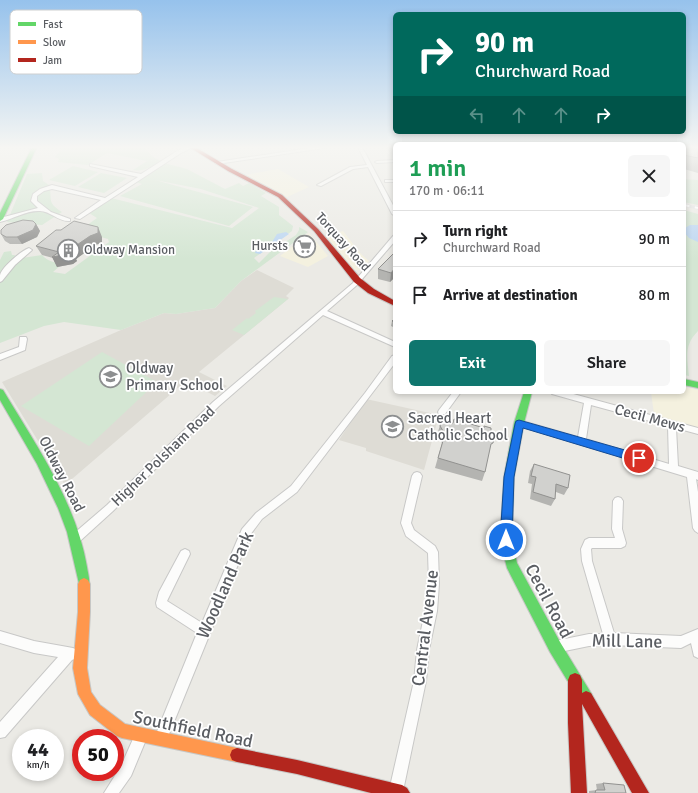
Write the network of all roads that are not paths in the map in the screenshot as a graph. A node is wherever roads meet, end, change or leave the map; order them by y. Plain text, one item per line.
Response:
1 (17, 184) edge
2 (130, 184) edge
3 (257, 184) edge
4 (380, 184) edge
5 (106, 200) junction
6 (43, 209) junction
7 (393, 210) edge
8 (78, 218) dead end
9 (0, 220) edge
10 (68, 220) dead end
11 (393, 239) edge
12 (29, 250) dead end
13 (0, 280) edge
14 (357, 280) junction
15 (393, 303) edge
16 (323, 312) junction
17 (23, 339) dead end
18 (393, 344) edge
19 (0, 357) edge
20 (393, 361) edge
21 (686, 382) edge
22 (698, 385) edge
23 (456, 394) edge
24 (527, 394) edge
25 (562, 394) edge
26 (1, 395) edge
27 (588, 401) junction
28 (0, 407) edge
29 (442, 412) dead end
30 (519, 424) junction
31 (672, 424) junction
32 (698, 431) edge
33 (581, 442) junction
34 (674, 468) junction
35 (695, 475) edge
36 (417, 476) dead end
37 (618, 501) dead end
38 (698, 528) edge
39 (76, 538) junction
40 (185, 554) dead end
41 (85, 599) joint
42 (204, 631) junction
43 (697, 635) edge
44 (0, 637) edge
45 (610, 639) junction
46 (555, 647) junction
47 (698, 652) edge
48 (74, 654) junction
49 (575, 680) junction
50 (0, 732) edge
51 (142, 735) junction
52 (160, 739) junction
53 (399, 792) edge
54 (111, 793) edge
55 (579, 793) edge
56 (641, 793) edge

1 - 9 main road
2 - 5 street
3 - 14 main road, Torquay Road
4 - 7 street
5 - 6 street
5 - 8 street
6 - 9 street
6 - 10 street
11 - 14 street, Higher Polsham Road
12 - 13 street
14 - 15 main road, Torquay Road
14 - 16 street, Higher Polsham Road
16 - 18 street
16 - 39 street, Higher Polsham Road
17 - 19 street
20 - 42 street, Woodland Park
21 - 22 main road
23 - 29 street
24 - 30 main road, Cecil Road
25 - 27 street, Cecil Mews
26 - 28 street
26 - 39 main road, Oldway Road
27 - 31 street, Cecil Mews
27 - 33 street
30 - 33 street
30 - 46 main road, Cecil Road
31 - 32 street, Cecil Mews
31 - 34 street
33 - 34 street
34 - 35 street
35 - 38 street
36 - 53 street, Central Avenue
37 - 45 street
39 - 41 main road, Oldway Road
40 - 42 street
41 - 48 main road, Southfield Road
42 - 52 street, Woodland Park
43 - 45 street, Mill Lane
43 - 47 street
44 - 48 street
45 - 46 street, Mill Lane
46 - 49 main road, Cecil Road
48 - 50 street
48 - 51 main road, Southfield Road
49 - 55 main road
49 - 56 main road, Cecil Road
51 - 52 main road, Southfield Road
51 - 54 street
52 - 53 main road, Southfield Road

